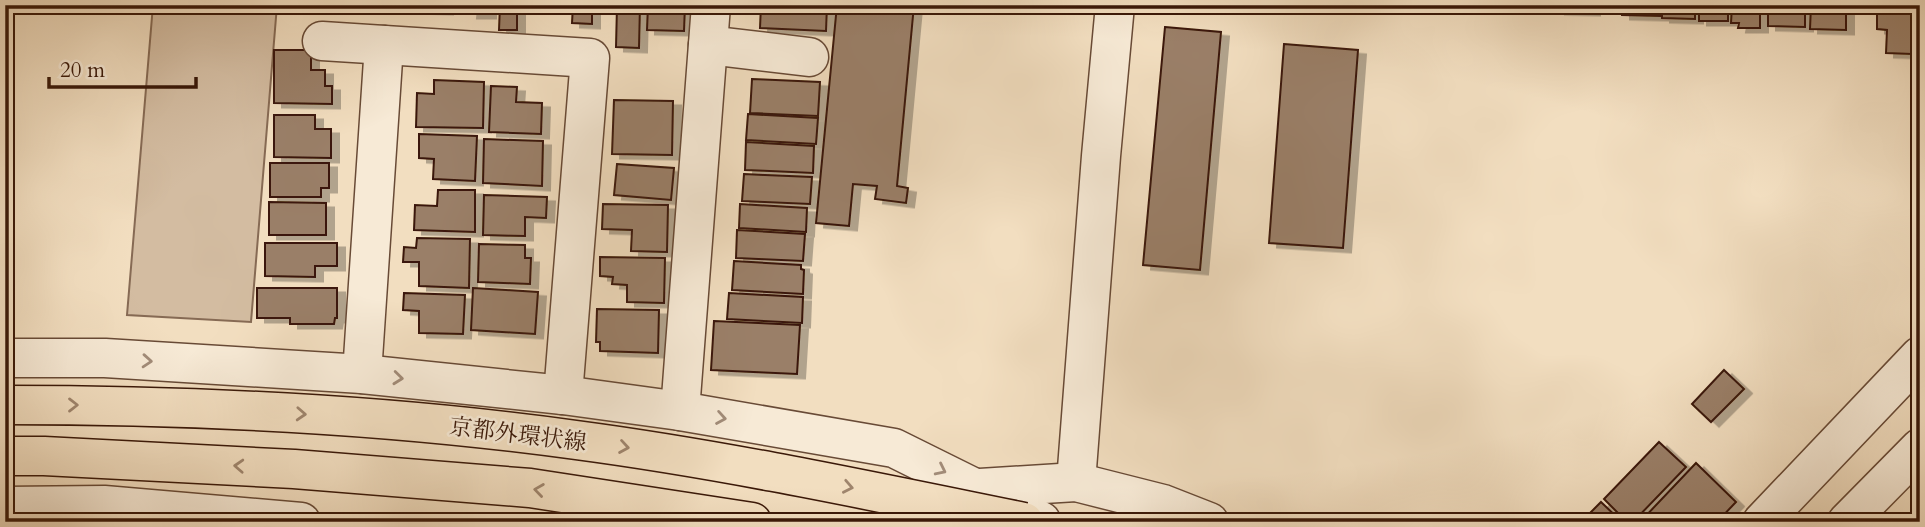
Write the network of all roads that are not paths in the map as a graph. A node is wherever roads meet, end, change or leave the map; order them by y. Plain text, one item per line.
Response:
1 (711, 5) edge
2 (1115, 5) edge
3 (322, 41) dead end
4 (384, 45) junction
5 (708, 45) junction
6 (809, 57) dead end
7 (1920, 356) edge
8 (5, 358) edge
9 (362, 374) junction
10 (563, 395) junction
11 (5, 405) edge
12 (680, 411) junction
13 (1920, 448) edge
14 (5, 456) edge
15 (1076, 482) junction
16 (975, 505) edge
17 (5, 506) edge
18 (301, 522) edge
19 (752, 522) edge
20 (1024, 522) edge
21 (1042, 522) edge
22 (1209, 522) edge
23 (1762, 522) edge
24 (1847, 522) edge

1 - 5 street
2 - 15 street
3 - 4 street
4 - 9 street
4 - 10 street
5 - 6 street
5 - 12 street
7 - 23 street
8 -> 9 street
9 -> 10 street
10 - 12 street
11 -> 20 main road, 京都外環状線, bridge
12 -> 16 street
13 - 24 street
19 -> 14 main road
15 - 16 street
15 - 22 street
16 - 21 street
17 - 18 street

